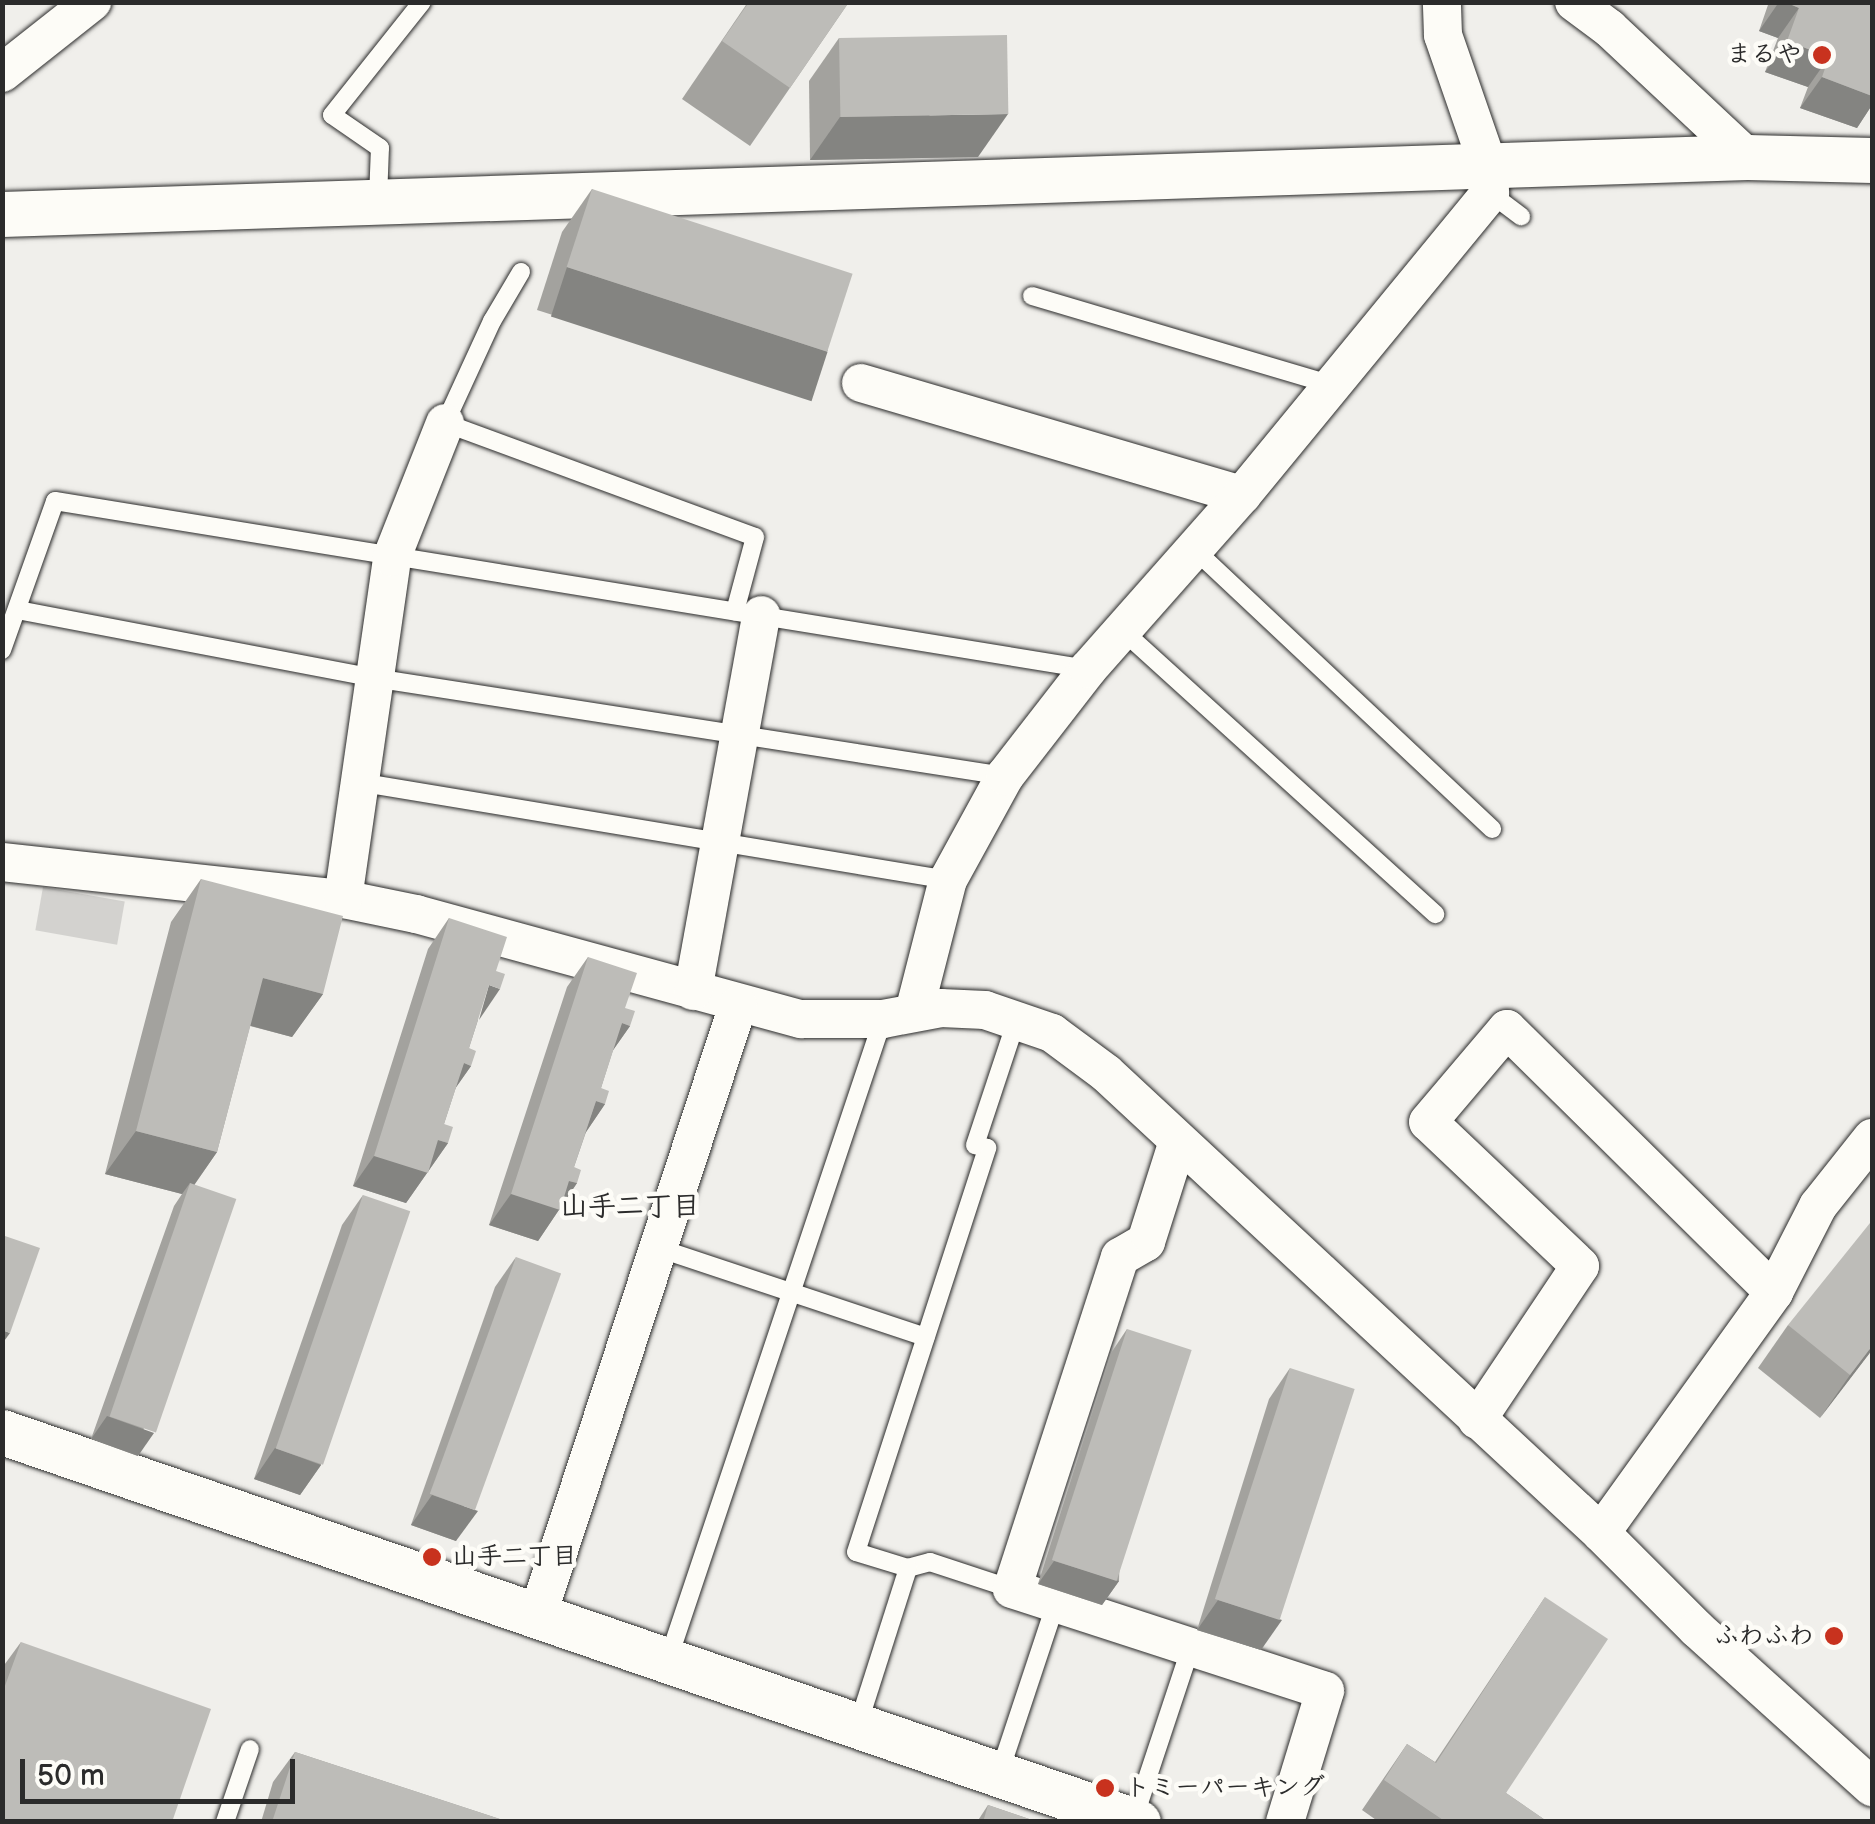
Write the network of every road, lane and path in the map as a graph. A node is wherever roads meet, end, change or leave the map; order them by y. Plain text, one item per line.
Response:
1 (92, 2) edge
2 (422, 2) edge
3 (1442, 2) edge
4 (1574, 2) edge
5 (10, 56) edge
6 (1748, 156) junction
7 (1872, 160) edge
8 (1490, 180) junction
9 (378, 202) junction
10 (2, 214) edge
11 (1521, 216) dead end
12 (521, 272) dead end
13 (1032, 296) dead end
14 (861, 383) dead end
15 (1330, 384) junction
16 (445, 423) junction
17 (1242, 495) junction
18 (1194, 549) junction
19 (392, 557) junction
20 (18, 610) junction
21 (748, 613) junction
22 (1122, 630) junction
23 (2, 650) edge
24 (1088, 670) junction
25 (374, 678) junction
26 (740, 732) junction
27 (1005, 776) junction
28 (358, 782) junction
29 (1492, 829) dead end
30 (720, 844) junction
31 (2, 862) edge
32 (948, 880) junction
33 (342, 898) junction
34 (1435, 914) dead end
35 (693, 992) junction
36 (738, 1005) junction
37 (899, 1015) junction
38 (1017, 1019) junction
39 (1872, 1138) edge
40 (1178, 1141) junction
41 (658, 1248) junction
42 (1774, 1292) junction
43 (791, 1294) junction
44 (926, 1337) junction
45 (1477, 1420) junction
46 (2, 1432) edge
47 (1601, 1533) junction
48 (908, 1568) junction
49 (1012, 1589) junction
50 (1056, 1603) junction
51 (538, 1614) junction
52 (1192, 1648) junction
53 (668, 1660) junction
54 (858, 1725) junction
55 (250, 1749) dead end
56 (999, 1774) junction
57 (1870, 1805) edge
58 (1136, 1821) edge
59 (224, 1822) edge
60 (1285, 1822) edge

1 - 5 street
2 - 9 lane
3 - 8 street
4 - 6 street
6 - 7 street
6 - 8 street
8 - 9 street
8 - 11 lane
8 - 15 street
9 - 10 street
12 - 16 lane
13 - 15 lane
14 - 17 street
15 - 17 street
16 - 19 street
16 - 21 lane
17 - 18 street
18 - 22 street
18 - 29 lane
19 - 20 lane
19 - 21 lane
19 - 25 street
20 - 23 lane
20 - 25 lane
21 - 24 lane
21 - 26 street
22 - 24 street
22 - 34 lane
24 - 27 street
25 - 26 lane
25 - 28 street
26 - 27 lane
26 - 30 street
27 - 32 street
28 - 30 lane
28 - 33 street
30 - 32 lane
30 - 35 street
31 - 33 street
32 - 37 street
33 - 35 street
35 - 36 street
36 - 37 street
36 - 41 street
37 - 38 street
37 - 43 lane
38 - 40 street
38 - 44 lane
39 - 42 street
40 - 45 street
40 - 49 street
41 - 43 lane
41 - 51 street
42 - 45 street
42 - 47 street
43 - 44 lane
43 - 53 lane
44 - 48 lane
45 - 47 street
46 - 51 street
47 - 57 street
48 - 49 lane
48 - 54 lane
49 - 50 street
50 - 52 street
50 - 56 lane
51 - 53 street
52 - 58 lane
52 - 60 street
53 - 54 street
54 - 56 street
55 - 59 lane
56 - 58 street

